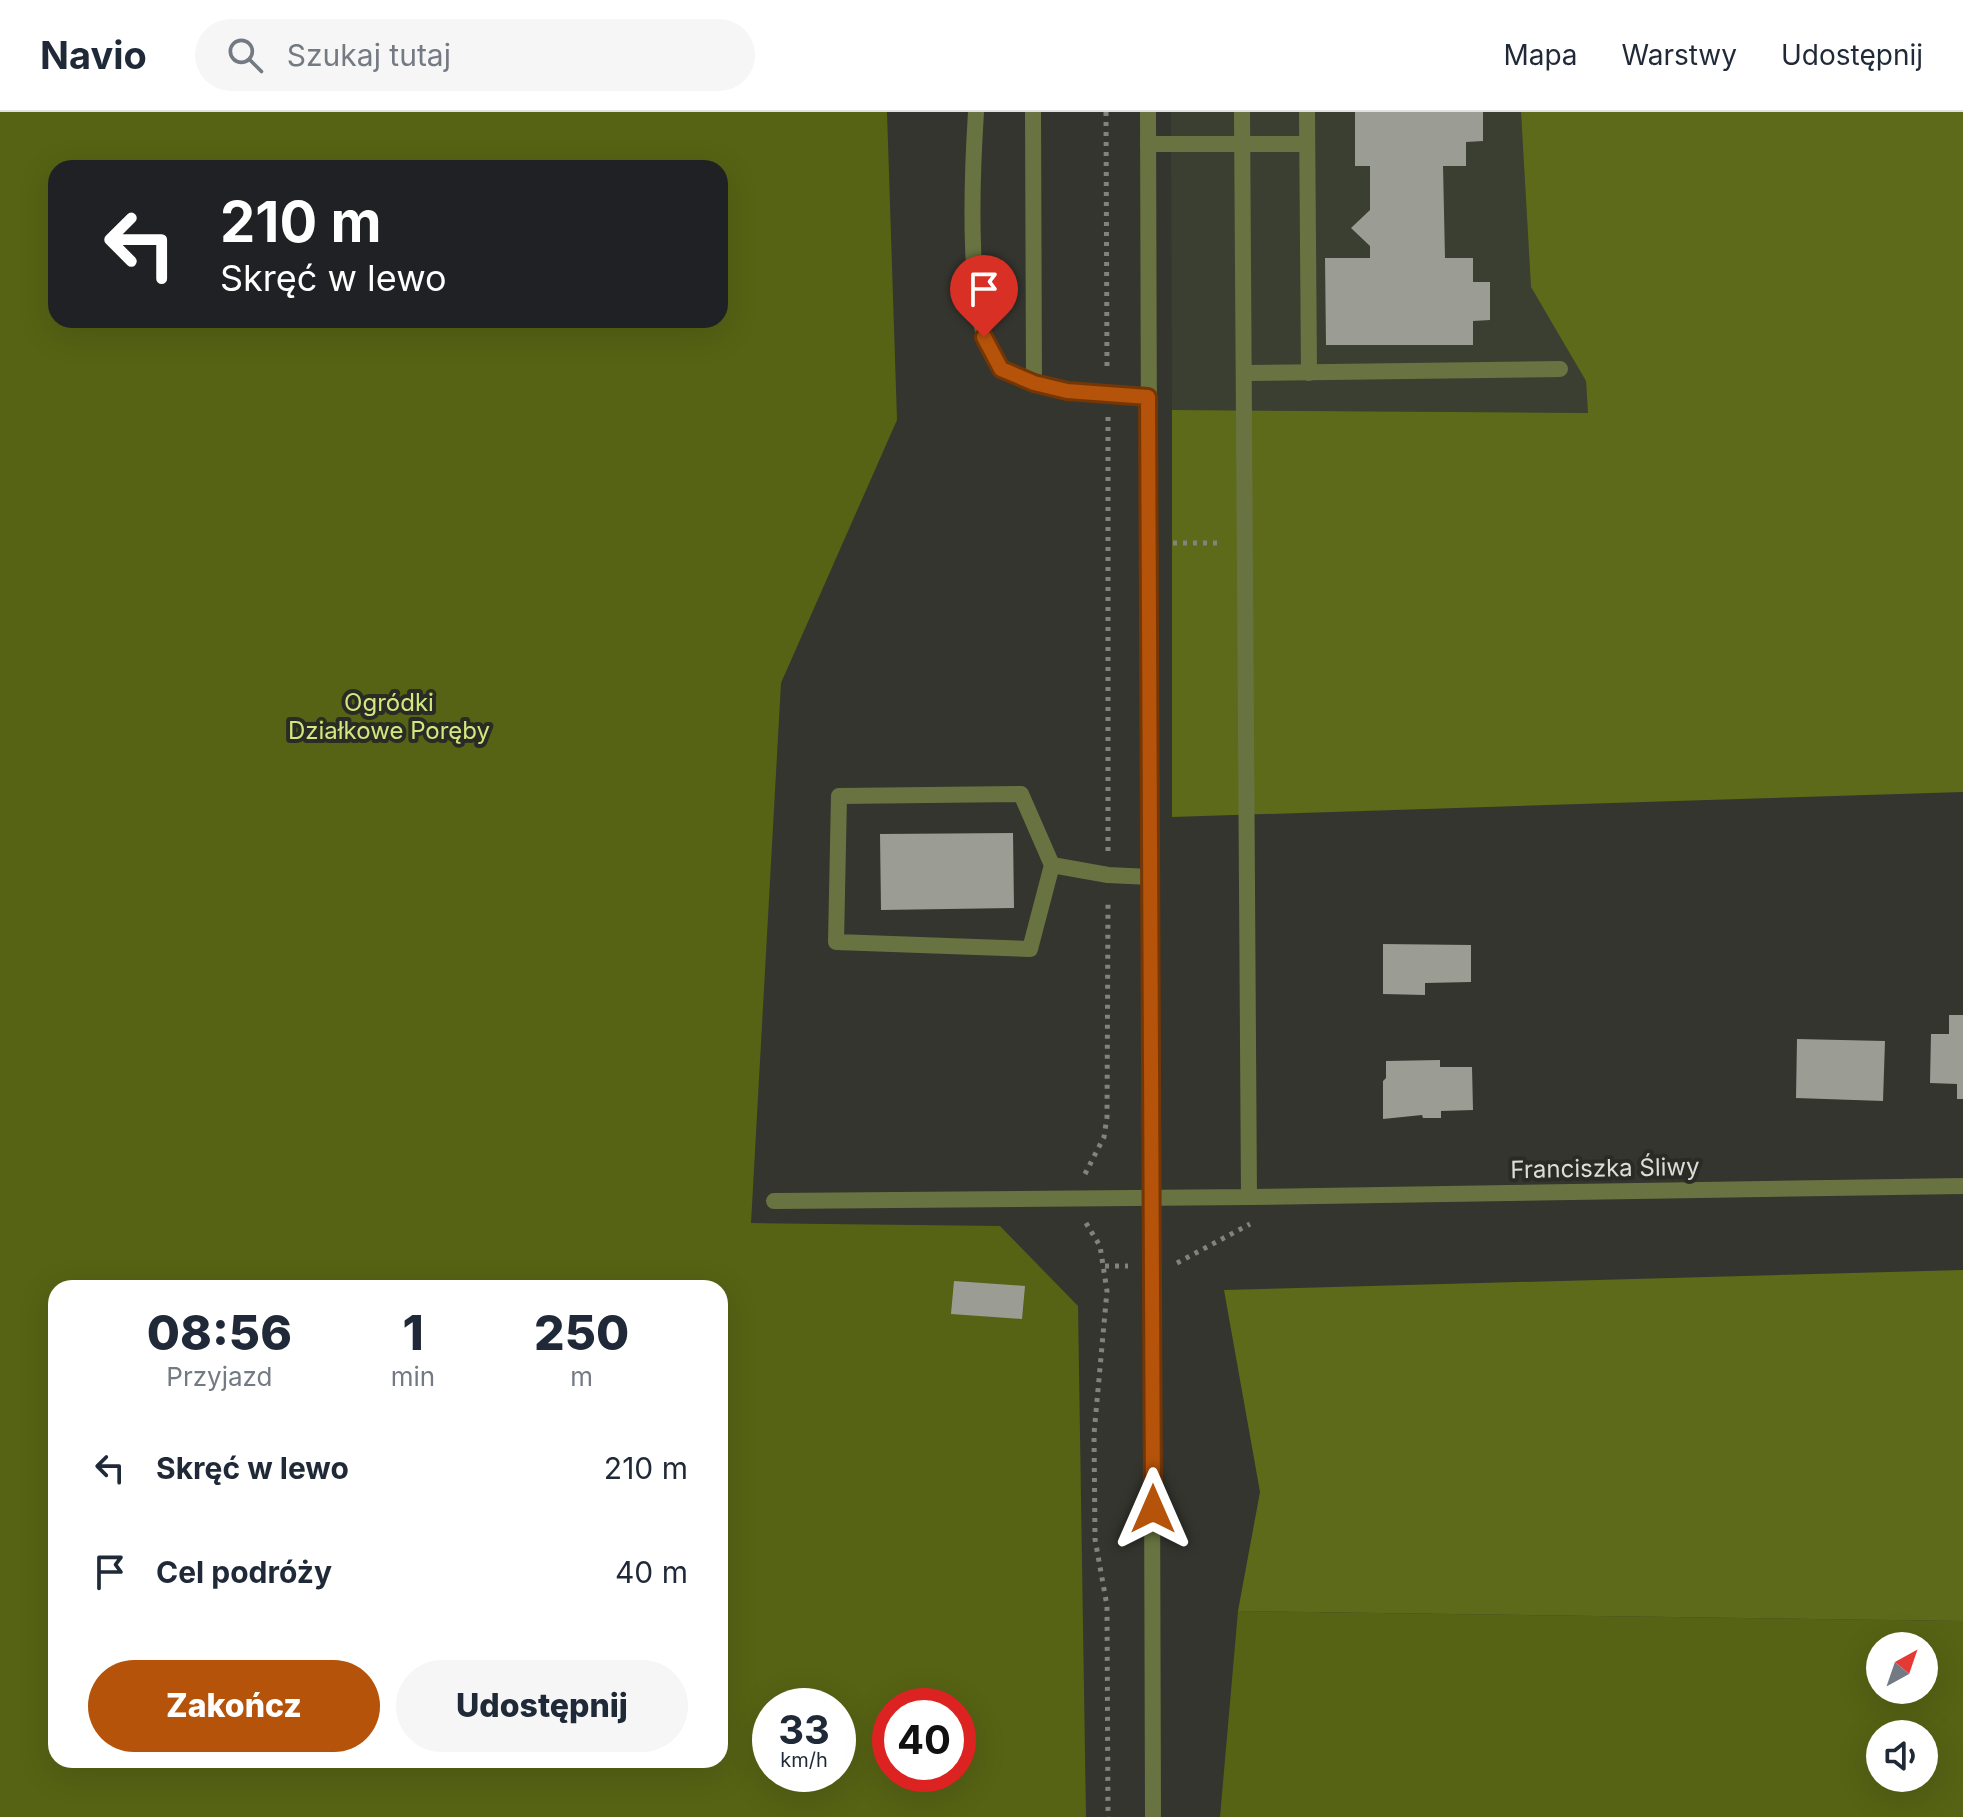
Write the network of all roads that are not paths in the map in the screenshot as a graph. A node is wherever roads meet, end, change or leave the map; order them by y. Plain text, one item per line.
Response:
1 (976, 112) edge
2 (1033, 112) edge
3 (1148, 112) edge
4 (1242, 112) edge
5 (1307, 112) edge
6 (1242, 143) junction
7 (1148, 144) junction
8 (1307, 144) junction
9 (1560, 369) dead end
10 (1245, 373) junction
11 (1309, 373) junction
12 (1034, 383) junction
13 (1148, 397) junction
14 (1052, 865) junction
15 (1150, 877) junction
16 (1963, 1186) edge
17 (1255, 1197) junction
18 (1151, 1199) junction
19 (774, 1201) dead end
20 (1153, 1817) edge

1 - 12 street
2 - 12 street
3 - 7 street
4 - 6 street
5 - 8 street
6 - 7 street
6 - 8 street
6 - 10 street
7 - 13 street
8 - 11 street
9 - 11 street
10 - 11 street
10 - 17 street
12 - 13 street
13 - 15 street
14 - 14 street
14 - 15 street
15 - 18 street
16 - 17 street, Franciszka Śliwy
17 - 18 street, Franciszka Śliwy
18 - 19 street, Franciszka Śliwy
18 - 20 street

